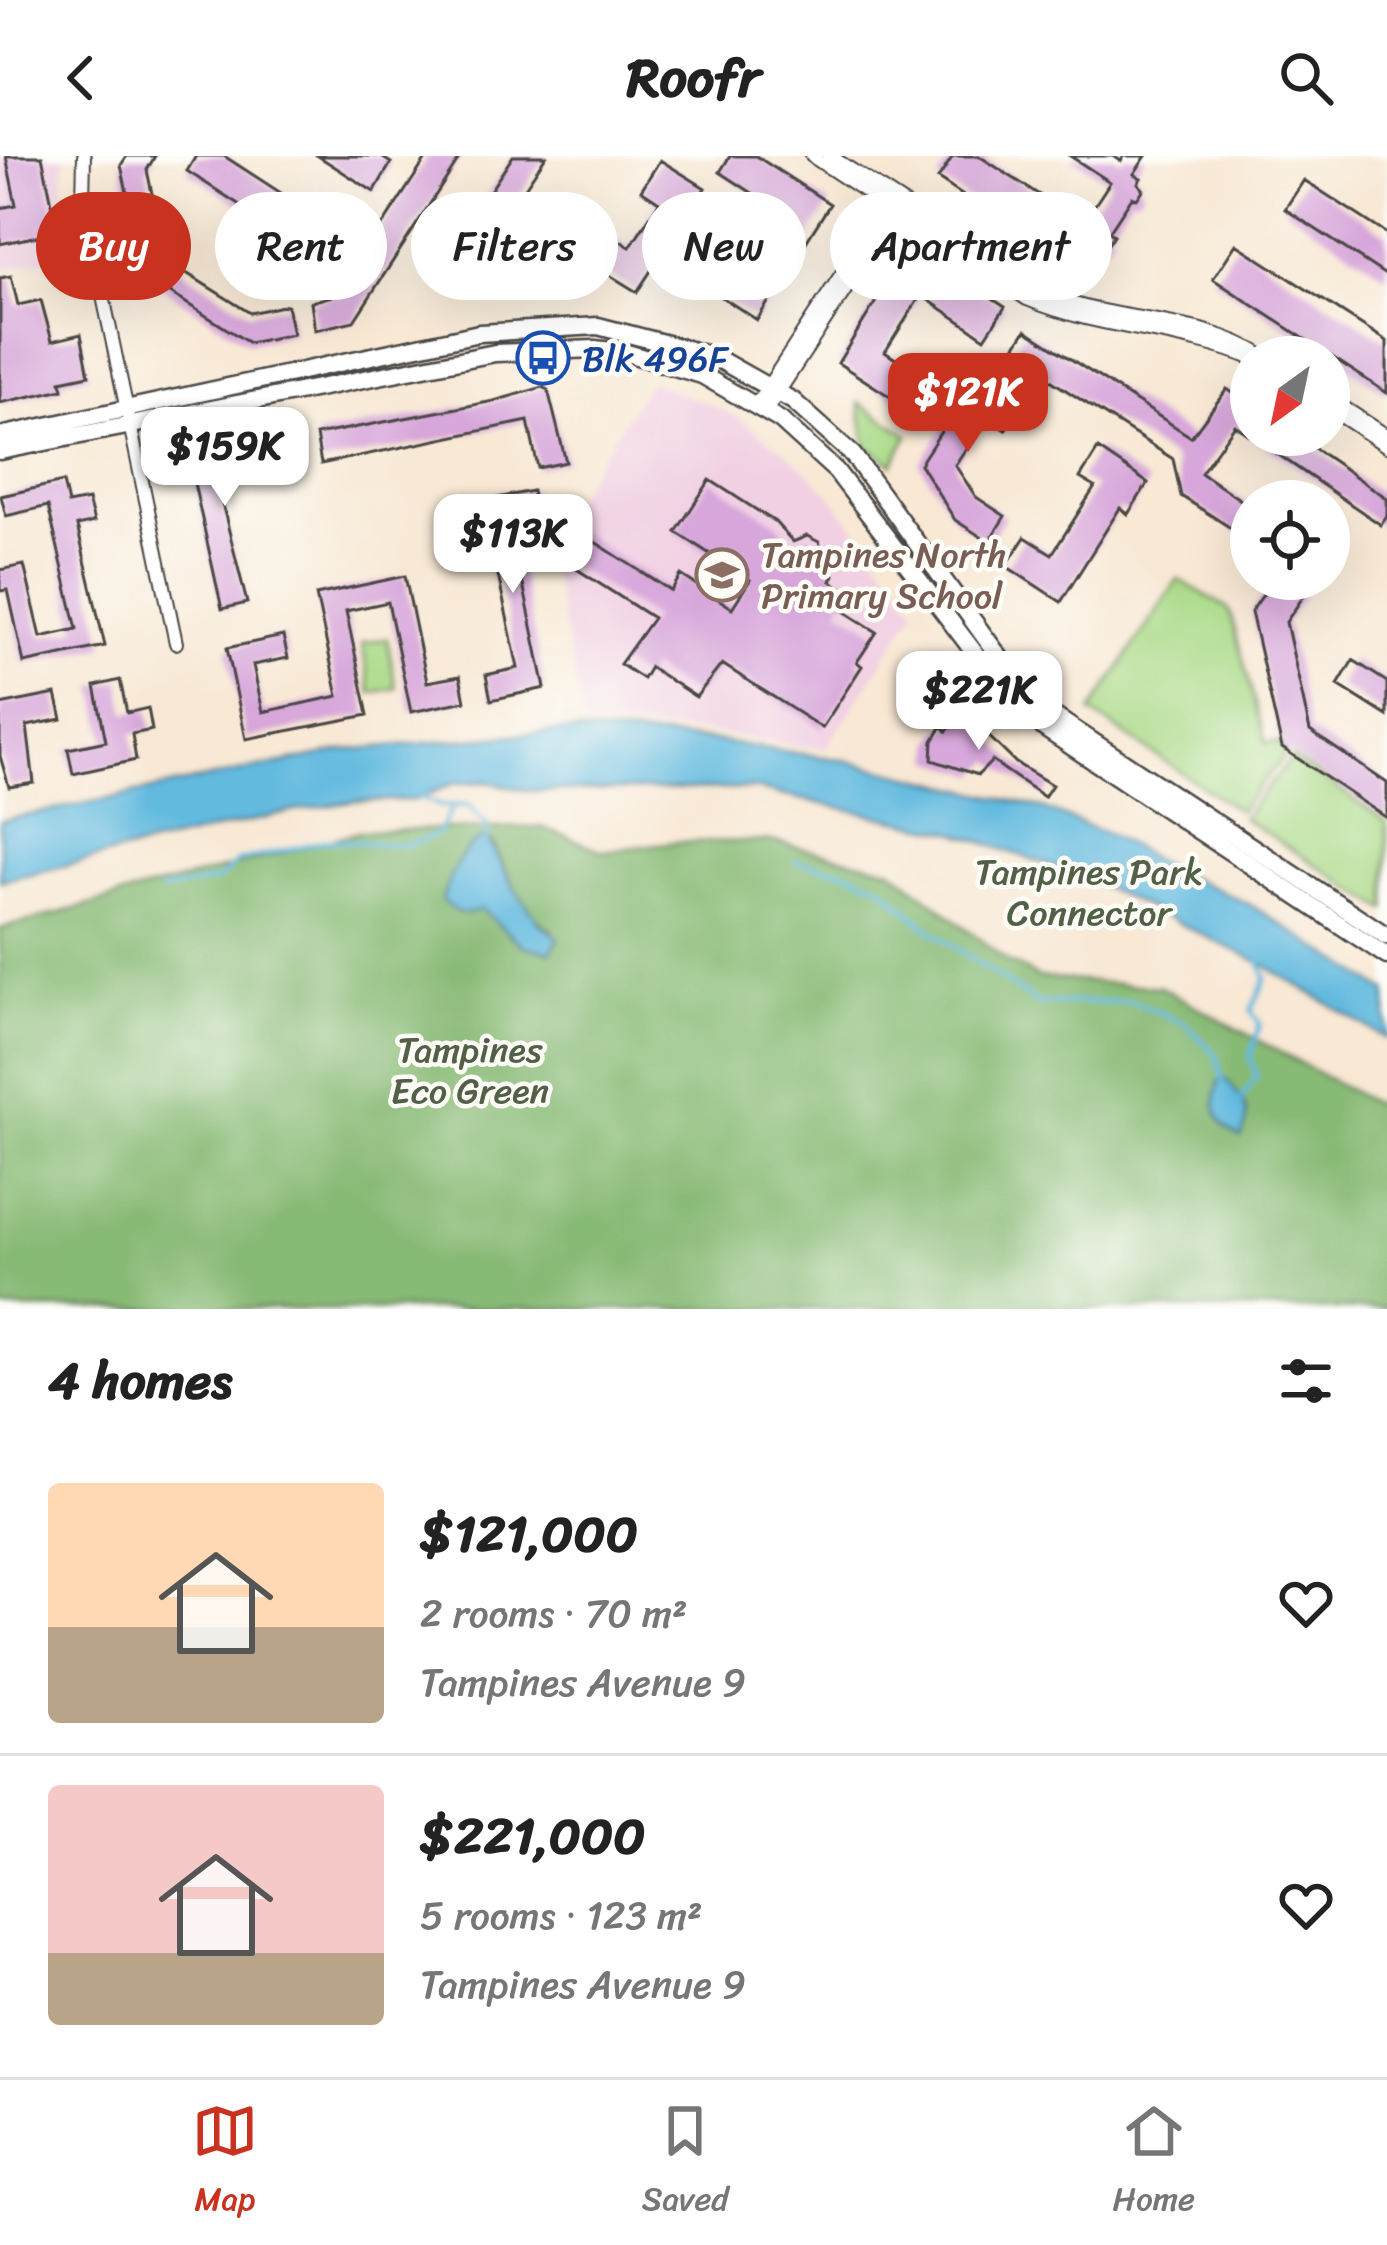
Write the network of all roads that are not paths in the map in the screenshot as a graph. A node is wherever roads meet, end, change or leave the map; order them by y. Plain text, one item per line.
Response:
1 (84, 156) edge
2 (812, 156) edge
3 (830, 156) edge
4 (874, 192) edge
5 (878, 192) edge
6 (831, 300) edge
7 (1056, 300) edge
8 (1098, 318) junction
9 (1230, 339) edge
10 (1230, 350) edge
11 (774, 388) junction
12 (761, 408) junction
13 (1350, 412) edge
14 (127, 416) junction
15 (1350, 422) edge
16 (0, 436) edge
17 (1387, 436) edge
18 (1387, 446) edge
19 (0, 451) edge
20 (176, 643) dead end
21 (1387, 935) edge
22 (1387, 956) edge

1 - 14 street
2 - 4 street
3 - 5 street
6 - 11 street
7 - 8 street
8 - 9 street
8 - 10 street
11 - 12 street
11 - 14 main road
11 - 21 main road
12 - 14 main road
12 - 22 main road
13 - 17 street
14 - 16 main road
14 - 19 main road
14 - 20 street
15 - 18 street

